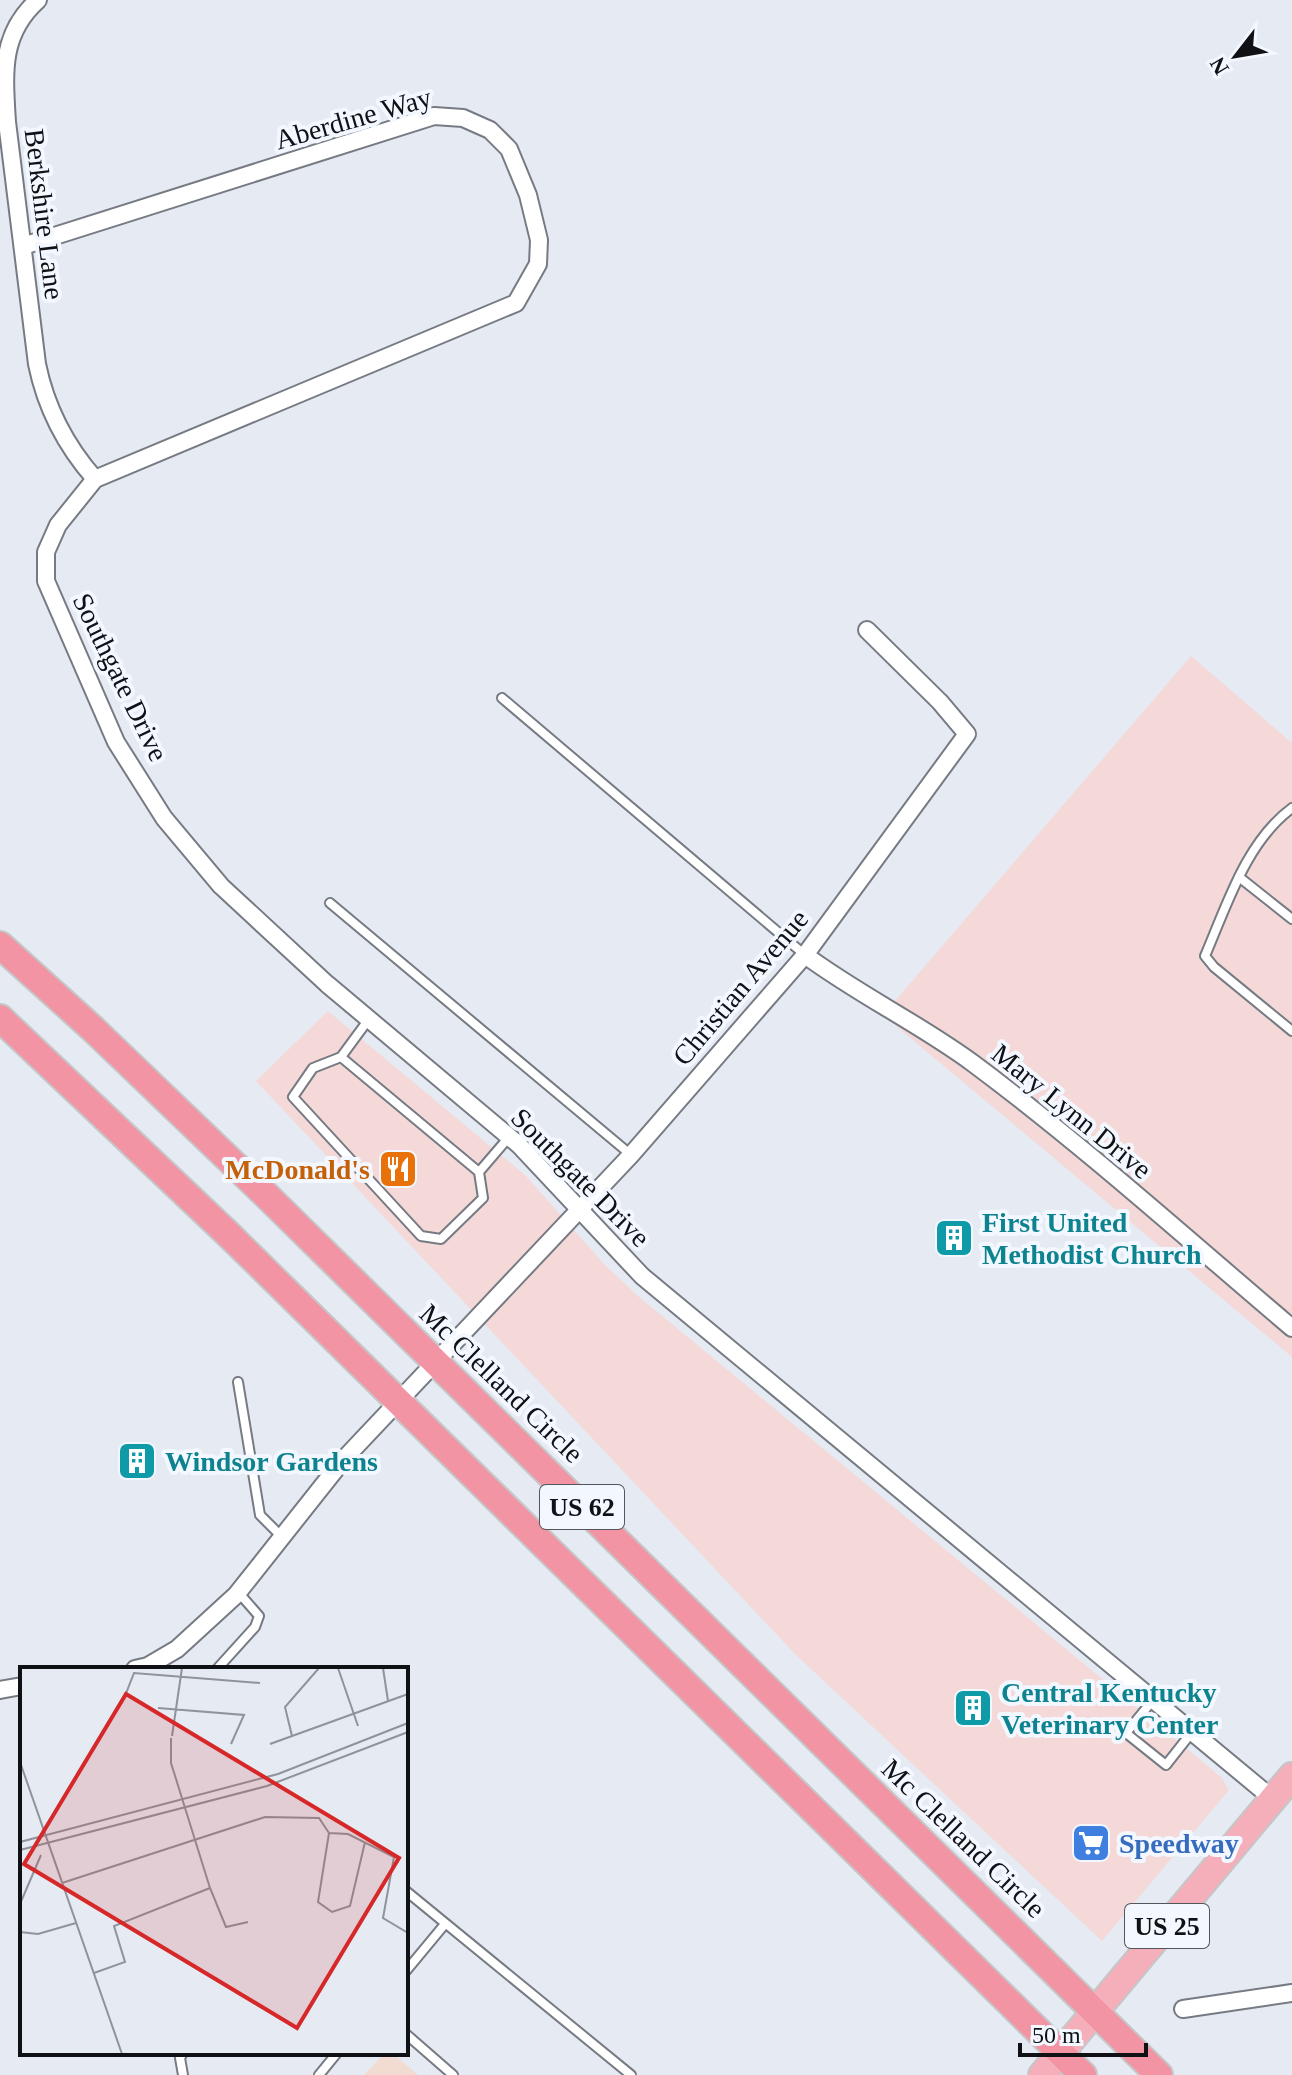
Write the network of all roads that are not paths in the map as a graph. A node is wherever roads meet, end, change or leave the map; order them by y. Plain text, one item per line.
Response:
1 (38, 0) edge
2 (23, 246) junction
3 (95, 479) junction
4 (867, 630) dead end
5 (502, 698) dead end
6 (1292, 808) edge
7 (1239, 877) junction
8 (330, 903) dead end
9 (1292, 919) edge
10 (0, 945) edge
11 (805, 955) junction
12 (0, 1018) edge
13 (369, 1019) junction
14 (1292, 1031) edge
15 (341, 1057) junction
16 (509, 1137) junction
17 (631, 1155) junction
18 (479, 1172) junction
19 (581, 1211) junction
20 (1292, 1328) edge
21 (435, 1362) junction
22 (238, 1382) dead end
23 (397, 1400) junction
24 (282, 1537) junction
25 (238, 1592) junction
26 (146, 1667) edge
27 (219, 1667) edge
28 (20, 1686) edge
29 (0, 1690) edge
30 (1153, 1700) junction
31 (1192, 1732) junction
32 (1292, 1776) edge
33 (1273, 1799) junction
34 (408, 1893) edge
35 (445, 1924) junction
36 (408, 1969) edge
37 (1292, 1993) edge
38 (1183, 2009) dead end
39 (1095, 2012) junction
40 (408, 2036) edge
41 (1060, 2053) junction
42 (182, 2055) edge
43 (335, 2055) edge
44 (183, 2075) edge
45 (319, 2075) edge
46 (453, 2075) edge
47 (631, 2075) edge
48 (1042, 2075) edge
49 (1083, 2075) edge
50 (1159, 2075) edge

1 - 2 street, Berkshire Lane
2 - 3 street, Berkshire Lane
2 - 3 street, Aberdine Way
3 - 13 street, Southgate Drive
4 - 11 street, Christian Avenue
5 - 11 lane
6 - 7 lane
7 - 9 lane
7 - 14 lane
8 - 17 lane
10 - 21 highway, Mc Clelland Circle / US 62
11 - 17 street, Christian Avenue
11 - 20 street, Mary Lynn Drive
12 - 23 highway, US 62
13 - 15 lane
13 - 16 street, Southgate Drive
15 - 18 lane
15 - 18 lane
16 - 18 lane
16 - 19 street, Southgate Drive
17 - 19 street, Christian Avenue
19 - 21 street, Christian Avenue
19 - 30 street, Southgate Drive
21 - 23 street, Christian Avenue
21 - 39 highway, Mc Clelland Circle / US 62
22 - 24 lane
23 - 24 street, Christian Avenue
23 - 41 highway, US 62
24 - 25 street, Christian Avenue
25 - 26 street, Christian Avenue
25 - 27 lane
28 - 29 street
30 - 31 street, Southgate Drive
30 - 31 lane
31 - 33 street, Southgate Drive
32 - 33 main road, US 25
33 - 39 main road, US 25
34 - 35 lane
35 - 36 lane
35 - 47 lane
37 - 38 street
39 - 41 main road, US 25
39 - 50 highway, Mc Clelland Circle / US 62
40 - 46 lane
41 - 48 main road, US 25
41 - 49 highway, US 62
42 - 44 lane
43 - 45 lane

